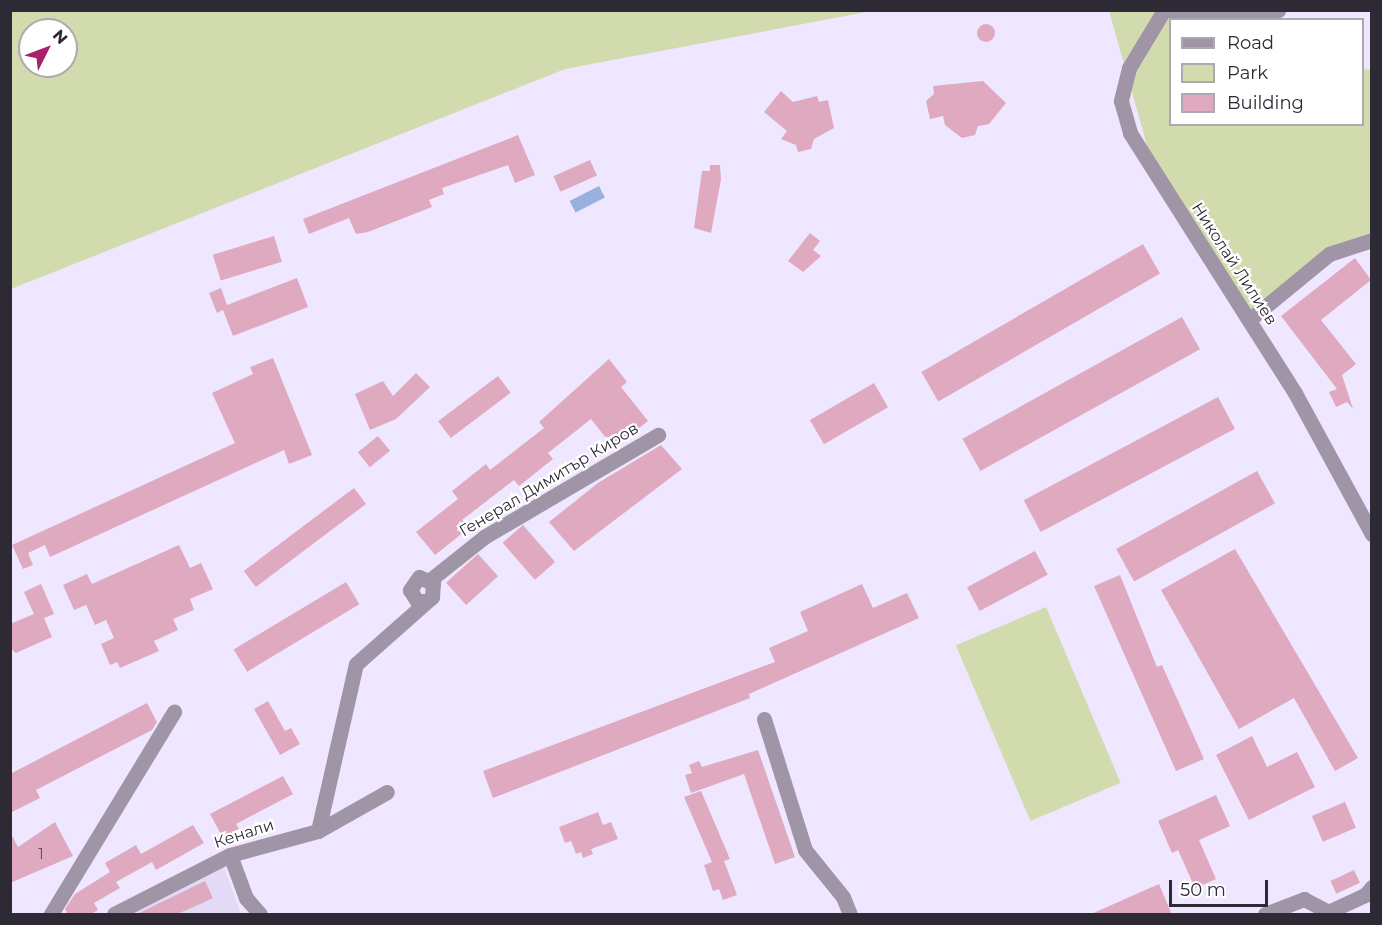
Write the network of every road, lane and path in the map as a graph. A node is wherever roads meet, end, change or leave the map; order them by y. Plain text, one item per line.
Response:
1 (1165, 10) edge
2 (1278, 10) edge
3 (1371, 240) edge
4 (1249, 320) junction
5 (658, 435) dead end
6 (1371, 534) edge
7 (430, 580) junction
8 (411, 594) junction
9 (425, 602) junction
10 (409, 616) junction
11 (174, 712) dead end
12 (764, 719) dead end
13 (387, 792) dead end
14 (318, 831) junction
15 (230, 855) junction
16 (1371, 887) edge
17 (51, 915) edge
18 (114, 915) edge
19 (260, 915) edge
20 (850, 915) edge
21 (1265, 915) edge

1 - 2 street
1 - 4 street, Николай Лилиев
3 - 4 street
4 - 6 street, Николай Лилиев
5 - 7 street, Генерал Димитър Киров
7 - 8 street, Генерал Димитър Киров
7 - 9 street
8 - 9 street
8 - 10 street
9 - 10 street
10 - 14 street
11 - 17 street
12 - 20 street
13 - 14 street, Кенали
14 - 15 street, Кенали
15 - 18 street, Кенали
15 - 19 street
16 - 21 street

